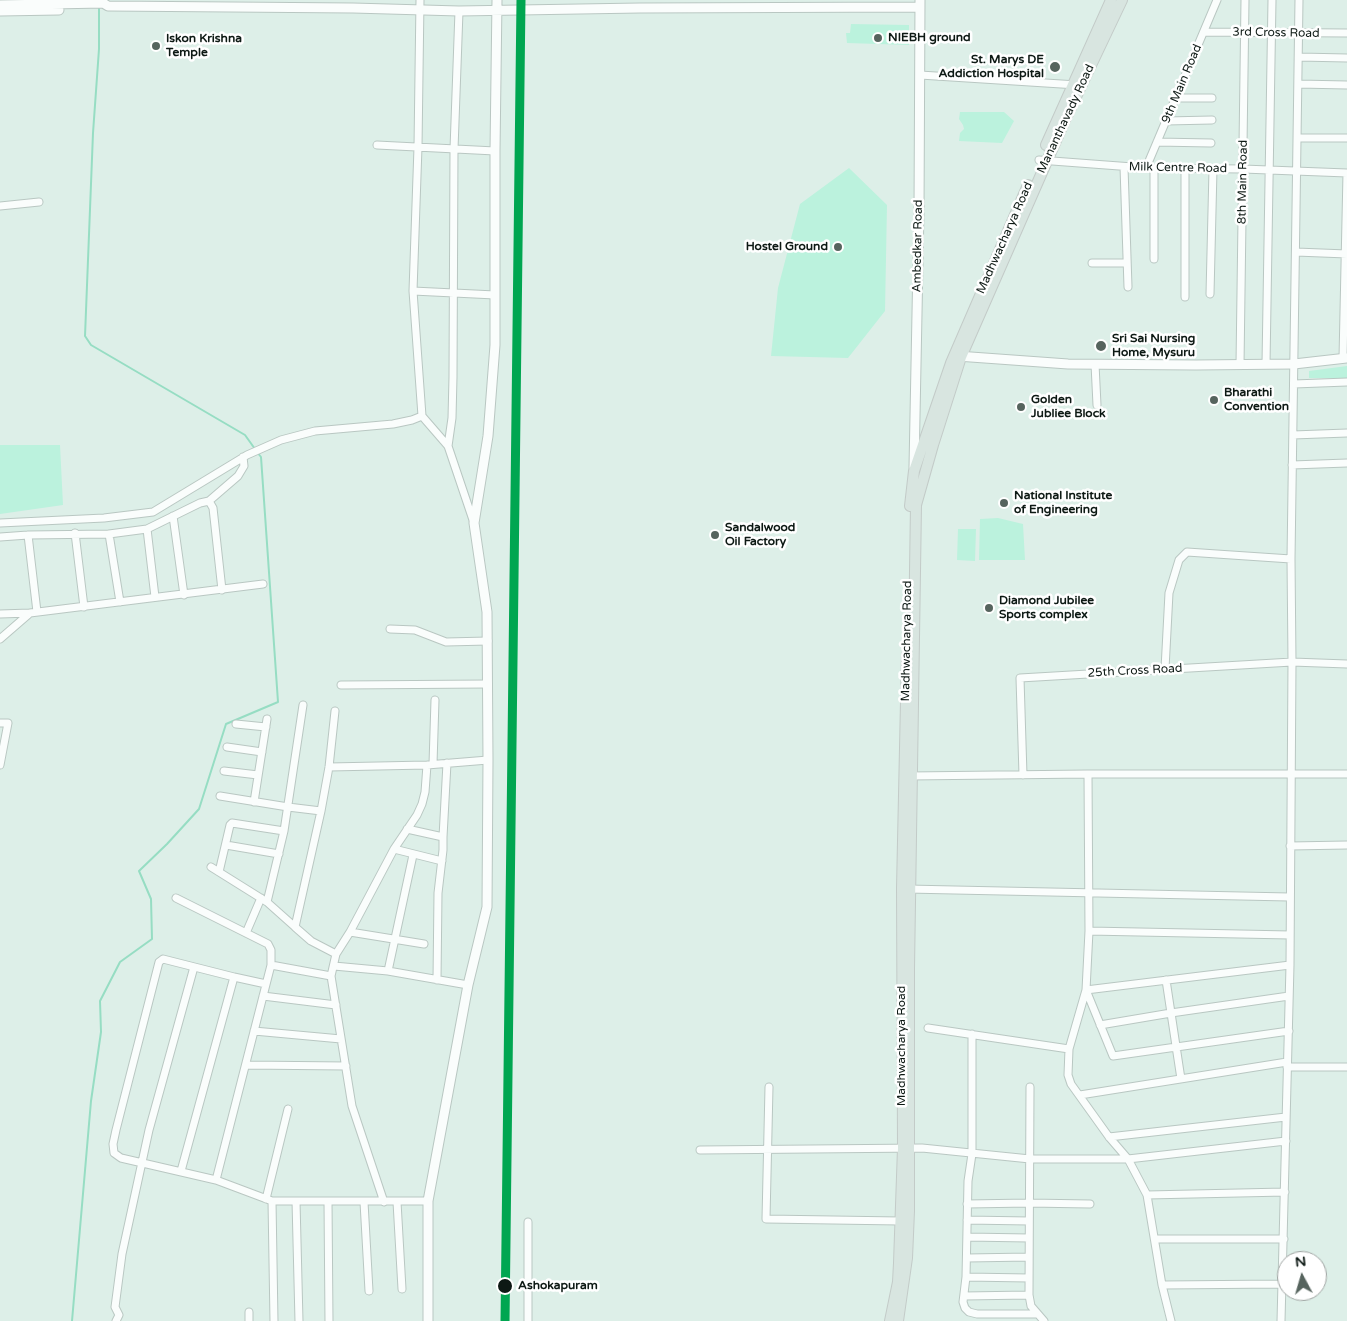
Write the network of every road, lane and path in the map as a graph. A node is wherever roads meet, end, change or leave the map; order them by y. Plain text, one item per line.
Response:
1 (497, 0) edge
2 (1111, 0) edge
3 (1122, 0) edge
4 (1217, 0) edge
5 (1245, 0) edge
6 (1272, 0) edge
7 (1299, 0) edge
8 (87, 4) edge
9 (106, 4) edge
10 (303, 4) edge
11 (353, 4) edge
12 (420, 4) edge
13 (920, 4) edge
14 (0, 5) edge
15 (497, 10) junction
16 (0, 11) edge
17 (459, 11) junction
18 (1205, 32) junction
19 (1244, 32) junction
20 (1272, 32) junction
21 (1299, 33) junction
22 (1347, 33) edge
23 (1298, 57) junction
24 (1347, 58) edge
25 (920, 75) junction
26 (1298, 84) junction
27 (1077, 85) junction
28 (1347, 85) edge
29 (1176, 98) junction
30 (1212, 98) dead end
31 (1166, 120) junction
32 (1212, 120) dead end
33 (1297, 138) junction
34 (1347, 138) edge
35 (1157, 142) junction
36 (1211, 142) dead end
37 (377, 144) dead end
38 (418, 147) junction
39 (454, 149) junction
40 (495, 151) junction
41 (1043, 161) junction
42 (1124, 167) junction
43 (1150, 168) junction
44 (1185, 169) junction
45 (1213, 169) junction
46 (1243, 169) junction
47 (1270, 170) junction
48 (1297, 171) junction
49 (1347, 173) edge
50 (39, 202) dead end
51 (0, 206) edge
52 (1296, 252) junction
53 (1346, 254) edge
54 (1154, 259) dead end
55 (1092, 263) dead end
56 (1128, 263) junction
57 (1128, 287) dead end
58 (413, 292) junction
59 (452, 294) junction
60 (1210, 294) dead end
61 (495, 296) junction
62 (1185, 297) dead end
63 (958, 356) junction
64 (1345, 358) edge
65 (1095, 364) junction
66 (1266, 364) junction
67 (1294, 364) junction
68 (1240, 365) junction
69 (1347, 382) edge
70 (1294, 384) junction
71 (1097, 405) dead end
72 (422, 416) junction
73 (1347, 433) edge
74 (1293, 435) junction
75 (448, 446) junction
76 (245, 456) junction
77 (1347, 464) edge
78 (1292, 465) junction
79 (914, 472) junction
80 (919, 492) junction
81 (209, 501) junction
82 (173, 516) junction
83 (0, 523) edge
84 (474, 523) junction
85 (147, 529) junction
86 (28, 534) junction
87 (75, 534) junction
88 (109, 534) junction
89 (0, 537) edge
90 (1291, 559) junction
91 (263, 584) dead end
92 (222, 590) junction
93 (184, 595) junction
94 (155, 597) junction
95 (120, 602) junction
96 (84, 607) junction
97 (34, 613) junction
98 (0, 614) edge
99 (390, 629) dead end
100 (0, 639) edge
101 (488, 641) junction
102 (1292, 662) junction
103 (1347, 664) edge
104 (1165, 669) junction
105 (488, 684) junction
106 (341, 685) dead end
107 (435, 700) dead end
108 (303, 705) dead end
109 (335, 711) dead end
110 (267, 719) dead end
111 (0, 723) edge
112 (236, 724) dead end
113 (266, 728) junction
114 (227, 747) dead end
115 (262, 752) junction
116 (488, 760) junction
117 (447, 763) junction
118 (0, 765) edge
119 (430, 765) junction
120 (329, 767) junction
121 (224, 771) dead end
122 (1088, 774) junction
123 (1290, 774) junction
124 (1347, 774) edge
125 (258, 775) junction
126 (1023, 775) junction
127 (908, 776) junction
128 (220, 796) dead end
129 (254, 802) junction
130 (288, 807) junction
131 (321, 811) junction
132 (407, 829) junction
133 (284, 831) junction
134 (442, 838) junction
135 (226, 845) junction
136 (1347, 845) edge
137 (1290, 846) junction
138 (394, 849) junction
139 (279, 854) junction
140 (413, 855) junction
141 (442, 861) junction
142 (211, 867) dead end
143 (219, 872) junction
144 (906, 889) junction
145 (1088, 894) junction
146 (1289, 897) junction
147 (176, 898) dead end
148 (264, 900) junction
149 (295, 927) junction
150 (1089, 931) junction
151 (350, 932) junction
152 (246, 933) junction
153 (1290, 935) junction
154 (395, 939) junction
155 (424, 944) dead end
156 (336, 954) junction
157 (271, 965) junction
158 (334, 966) junction
159 (1290, 966) junction
160 (194, 967) junction
161 (388, 971) junction
162 (331, 976) junction
163 (234, 977) junction
164 (437, 980) junction
165 (1166, 980) junction
166 (266, 984) junction
167 (468, 985) junction
168 (1086, 990) junction
169 (263, 996) junction
170 (1289, 996) junction
171 (336, 1004) junction
172 (1171, 1012) junction
173 (1100, 1025) junction
174 (928, 1028) dead end
175 (1289, 1030) junction
176 (254, 1031) junction
177 (972, 1034) junction
178 (341, 1039) junction
179 (1176, 1046) junction
180 (1069, 1049) junction
181 (246, 1065) junction
182 (1287, 1065) junction
183 (346, 1066) junction
184 (1347, 1067) edge
185 (1181, 1079) junction
186 (769, 1087) dead end
187 (1030, 1087) dead end
188 (1080, 1095) junction
189 (288, 1109) dead end
190 (1286, 1117) junction
191 (1109, 1137) junction
192 (1286, 1141) junction
193 (906, 1148) junction
194 (700, 1150) dead end
195 (769, 1150) junction
196 (972, 1154) junction
197 (1030, 1159) junction
198 (1128, 1159) junction
199 (142, 1162) junction
200 (181, 1172) junction
201 (216, 1180) junction
202 (1285, 1192) junction
203 (1147, 1195) junction
204 (269, 1200) junction
205 (296, 1201) junction
206 (328, 1201) junction
207 (428, 1201) junction
208 (364, 1202) junction
209 (384, 1202) junction
210 (398, 1202) junction
211 (1030, 1203) junction
212 (967, 1204) junction
213 (1090, 1204) dead end
214 (967, 1220) junction
215 (900, 1221) junction
216 (1029, 1221) junction
217 (528, 1222) dead end
218 (967, 1237) junction
219 (1029, 1238) junction
220 (1154, 1239) junction
221 (1284, 1239) junction
222 (1283, 1251) edge
223 (1029, 1257) junction
224 (967, 1258) junction
225 (966, 1277) junction
226 (1029, 1278) junction
227 (1277, 1284) edge
228 (1162, 1285) junction
229 (402, 1289) dead end
230 (368, 1291) dead end
231 (1029, 1295) junction
232 (964, 1296) junction
233 (1282, 1301) edge
234 (248, 1312) dead end
235 (1037, 1314) junction
236 (116, 1321) edge
237 (248, 1321) edge
238 (274, 1321) edge
239 (299, 1321) edge
240 (329, 1321) edge
241 (428, 1321) edge
242 (528, 1321) edge
243 (890, 1321) edge
244 (898, 1321) edge
245 (1044, 1321) edge
246 (1171, 1321) edge
247 (1281, 1321) edge

1 - 15 street
2 - 27 main road
3 - 27 main road, Mananthavady Road
4 - 18 street, 9th Main Road
5 - 19 street, 8th Main Road
6 - 20 street
7 - 21 street
8 - 9 street
8 - 14 street
8 - 16 street
9 - 10 street
10 - 11 street
11 - 12 street
12 - 17 street
12 - 38 street
13 - 15 street
13 - 25 street, Ambedkar Road
15 - 17 street
15 - 40 street
17 - 39 street
18 - 19 street, 3rd Cross Road
18 - 29 street, 9th Main Road
19 - 20 street, 3rd Cross Road
19 - 46 street, 8th Main Road
20 - 21 street, 3rd Cross Road
20 - 47 street
21 - 22 street, 3rd Cross Road
21 - 23 street
23 - 24 street
23 - 26 street
25 - 27 street
25 - 79 street, Ambedkar Road
26 - 28 street
26 - 33 street
27 - 41 main road, Mananthavady Road
29 - 30 street
29 - 31 street, 9th Main Road
31 - 32 street
31 - 35 street, 9th Main Road
33 - 34 street
33 - 48 street
35 - 36 street
35 - 43 street, 9th Main Road
37 - 38 street
38 - 39 street
38 - 58 street
39 - 40 street
39 - 59 street
40 - 61 street
41 - 42 street, Milk Centre Road
41 - 63 main road, Mananthavady Road
42 - 43 street, Milk Centre Road
42 - 56 street
43 - 44 street, Milk Centre Road
43 - 54 street
44 - 45 street, Milk Centre Road
44 - 62 street
45 - 46 street, Milk Centre Road
45 - 60 street
46 - 47 street, Milk Centre Road
46 - 68 street, 8th Main Road
47 - 48 street, Milk Centre Road
47 - 66 street
48 - 49 street, Milk Centre Road
48 - 52 street
49 - 53 street
50 - 51 street
52 - 53 street
52 - 67 street
53 - 64 street
55 - 56 street
56 - 57 street
58 - 59 street
58 - 72 street
59 - 61 street
59 - 75 street
61 - 84 street
63 - 65 street
63 - 79 main road, Madhwacharya Road
63 - 80 main road, Mananthavady Road
64 - 67 street
65 - 68 street
65 - 71 street
66 - 67 street
66 - 68 street
67 - 70 street
69 - 70 street
70 - 74 street
72 - 75 street
72 - 76 street
73 - 74 street
74 - 78 street
75 - 84 street
76 - 81 street
76 - 83 street
77 - 78 street
78 - 90 street
79 - 80 street, Ambedkar Road
79 - 127 main road, Madhwacharya Road
80 - 127 main road, Madhwacharya Road
81 - 82 street
81 - 92 street
82 - 85 street
82 - 93 street
84 - 101 street
85 - 88 street
85 - 94 street
86 - 87 street
86 - 89 street
86 - 97 street
87 - 88 street
87 - 96 street
88 - 95 street
90 - 102 street
90 - 104 street
91 - 92 street
92 - 93 street
93 - 94 street
94 - 95 street
95 - 96 street
96 - 97 street
97 - 98 street
97 - 100 street
99 - 101 street
101 - 105 street
102 - 103 street, 25th Cross Road
102 - 104 street, 25th Cross Road
102 - 123 street
104 - 126 street, 25th Cross Road
105 - 106 street
105 - 116 street
107 - 119 street
108 - 130 street
109 - 120 street
110 - 113 street
111 - 118 street
112 - 113 street
113 - 115 street
114 - 115 street
115 - 125 street
116 - 117 street
116 - 167 street
117 - 119 street
117 - 134 street
119 - 120 street
119 - 132 street
120 - 131 street
121 - 125 street
122 - 123 street
122 - 126 street
122 - 145 street
123 - 124 street
123 - 137 street
125 - 129 street
126 - 127 street
127 - 144 main road, Madhwacharya Road
128 - 129 street
129 - 130 street
130 - 131 street
130 - 133 street
131 - 149 street
132 - 134 street
132 - 138 street
133 - 135 street
133 - 139 street
134 - 141 street
135 - 139 street
135 - 143 street
136 - 137 street
137 - 146 street
138 - 140 street
138 - 151 street
139 - 148 street
140 - 141 street
140 - 154 street
141 - 164 street
142 - 143 street
143 - 148 street
144 - 145 street
144 - 193 main road, Madhwacharya Road
145 - 146 street
145 - 150 street
146 - 153 street
147 - 152 street
148 - 149 street
148 - 152 street
149 - 156 street
150 - 153 street
150 - 168 street
151 - 154 street
151 - 156 street
152 - 157 street
153 - 159 street
154 - 155 street
154 - 161 street
156 - 158 street
157 - 162 street
157 - 166 street
158 - 161 street
158 - 162 street
159 - 165 street
159 - 170 street
160 - 163 street
160 - 199 street
160 - 199 street
161 - 164 street
162 - 171 street
163 - 166 street
163 - 200 street
164 - 167 street
165 - 168 street
165 - 172 street
166 - 169 street
167 - 207 street
168 - 173 street
168 - 180 street
169 - 171 street
169 - 176 street
170 - 172 street
170 - 175 street
171 - 178 street
172 - 173 street
172 - 179 street
173 - 179 street
174 - 177 street
175 - 179 street
175 - 182 street
176 - 178 street
176 - 181 street
177 - 180 street
177 - 196 street
178 - 183 street
179 - 185 street
180 - 188 street
181 - 183 street
181 - 201 street
182 - 184 street
182 - 185 street
182 - 190 street
183 - 209 street
185 - 188 street
186 - 195 street
187 - 197 street
188 - 191 street
189 - 204 street
190 - 191 street
190 - 192 street
191 - 198 street
192 - 198 street
192 - 202 street
193 - 195 street
193 - 196 street
193 - 215 main road, Madhwacharya Road
193 - 244 main road, Madhwacharya Road
194 - 195 street
195 - 215 street
196 - 197 street
196 - 212 street
197 - 198 street
197 - 211 street
198 - 203 street
199 - 200 street
199 - 236 street
200 - 201 street
201 - 204 street
202 - 203 street
202 - 221 street
203 - 220 street
204 - 205 street
204 - 238 street
205 - 206 street
205 - 239 street
206 - 208 street
206 - 240 street
207 - 210 street
207 - 241 street
208 - 209 street
208 - 230 street
209 - 210 street
210 - 229 street
211 - 212 street
211 - 213 street
211 - 216 street
212 - 214 street
214 - 216 street
214 - 218 street
215 - 243 main road, Madhwacharya Road
216 - 219 street
217 - 242 street
218 - 219 street
218 - 224 street
219 - 223 street
220 - 221 street
220 - 228 street
221 - 222 street
223 - 224 street
223 - 226 street
224 - 225 street
225 - 226 street
225 - 232 street
226 - 231 street
227 - 228 street
228 - 246 street
231 - 232 street
231 - 235 street
232 - 235 street
233 - 247 street
234 - 237 street
235 - 245 street

